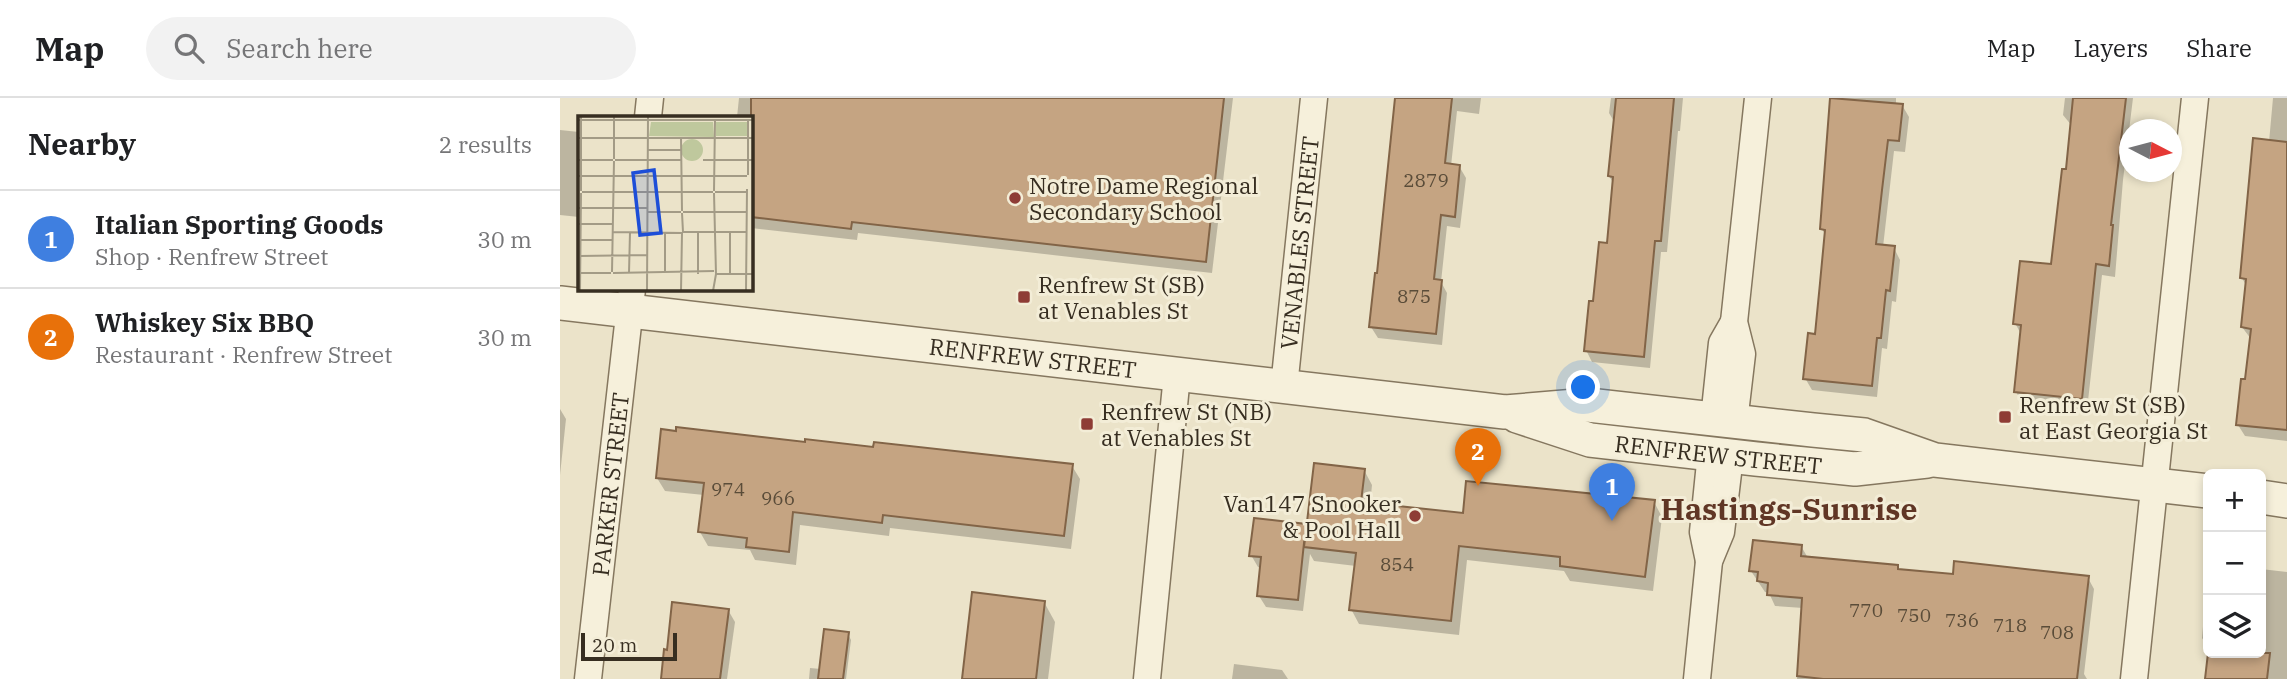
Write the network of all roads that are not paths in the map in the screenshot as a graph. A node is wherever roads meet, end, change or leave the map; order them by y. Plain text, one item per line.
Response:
1 (650, 98) edge
2 (1314, 98) edge
3 (1758, 98) edge
4 (2195, 98) edge
5 (648, 116) edge
6 (630, 300) edge
7 (560, 303) edge
8 (1177, 375) junction
9 (1284, 387) junction
10 (1505, 412) junction
11 (1724, 421) junction
12 (1720, 454) junction
13 (1936, 460) junction
14 (2155, 484) junction
15 (2203, 490) edge
16 (2266, 498) edge
17 (2287, 500) edge
18 (588, 679) edge
19 (1147, 679) edge
20 (1697, 679) edge
21 (2134, 679) edge

1 - 5 street
2 - 9 street, VENABLES STREET
3 - 11 street
4 - 14 street
6 - 7 street, RENFREW STREET
6 - 8 street, RENFREW STREET
6 - 18 street, PARKER STREET
8 - 9 street, RENFREW STREET
8 - 19 street
9 - 10 street, RENFREW STREET
10 - 11 street, RENFREW STREET
10 - 12 street, RENFREW STREET
11 - 13 street, RENFREW STREET
12 - 13 street, RENFREW STREET
12 - 20 street
13 - 14 street, RENFREW STREET
14 - 15 street, RENFREW STREET
14 - 21 street
16 - 17 street

